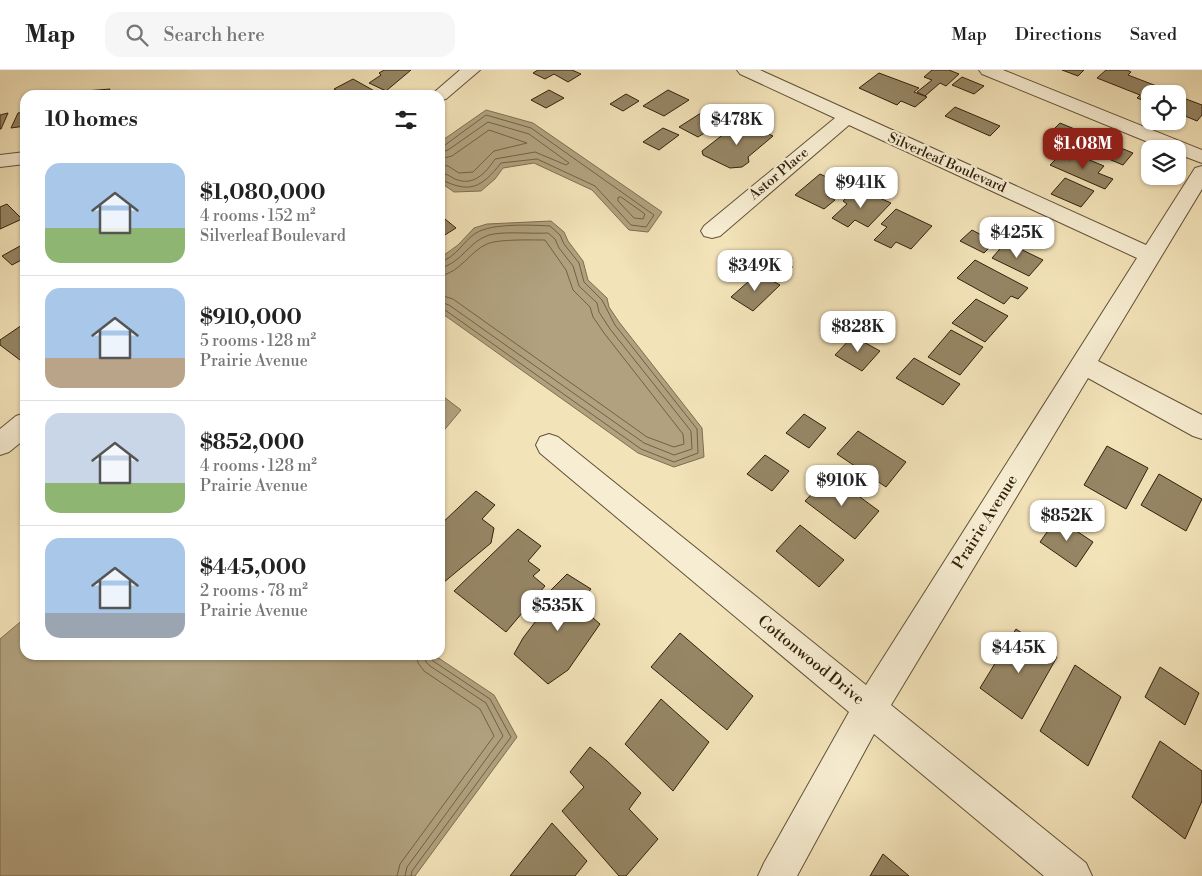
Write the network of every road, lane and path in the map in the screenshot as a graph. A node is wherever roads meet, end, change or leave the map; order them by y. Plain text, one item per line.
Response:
1 (471, 70) edge
2 (746, 70) edge
3 (988, 70) edge
4 (445, 91) edge
5 (847, 118) junction
6 (1202, 157) edge
7 (20, 159) edge
8 (0, 161) edge
9 (1202, 172) edge
10 (712, 231) dead end
11 (1149, 255) junction
12 (1082, 364) junction
13 (20, 428) edge
14 (1202, 428) edge
15 (0, 444) edge
16 (549, 445) dead end
17 (870, 708) junction
18 (777, 876) edge
19 (1073, 876) edge

1 - 4 street
2 - 5 street, Silverleaf Boulevard
3 - 6 street
5 - 10 street, Astor Place
5 - 11 street, Silverleaf Boulevard
7 - 8 street
9 - 11 street, Prairie Avenue
11 - 12 street, Prairie Avenue
12 - 14 street
12 - 17 street, Prairie Avenue
13 - 15 street
16 - 17 street, Cottonwood Drive
17 - 18 street, Prairie Avenue
17 - 19 street, Cottonwood Drive

